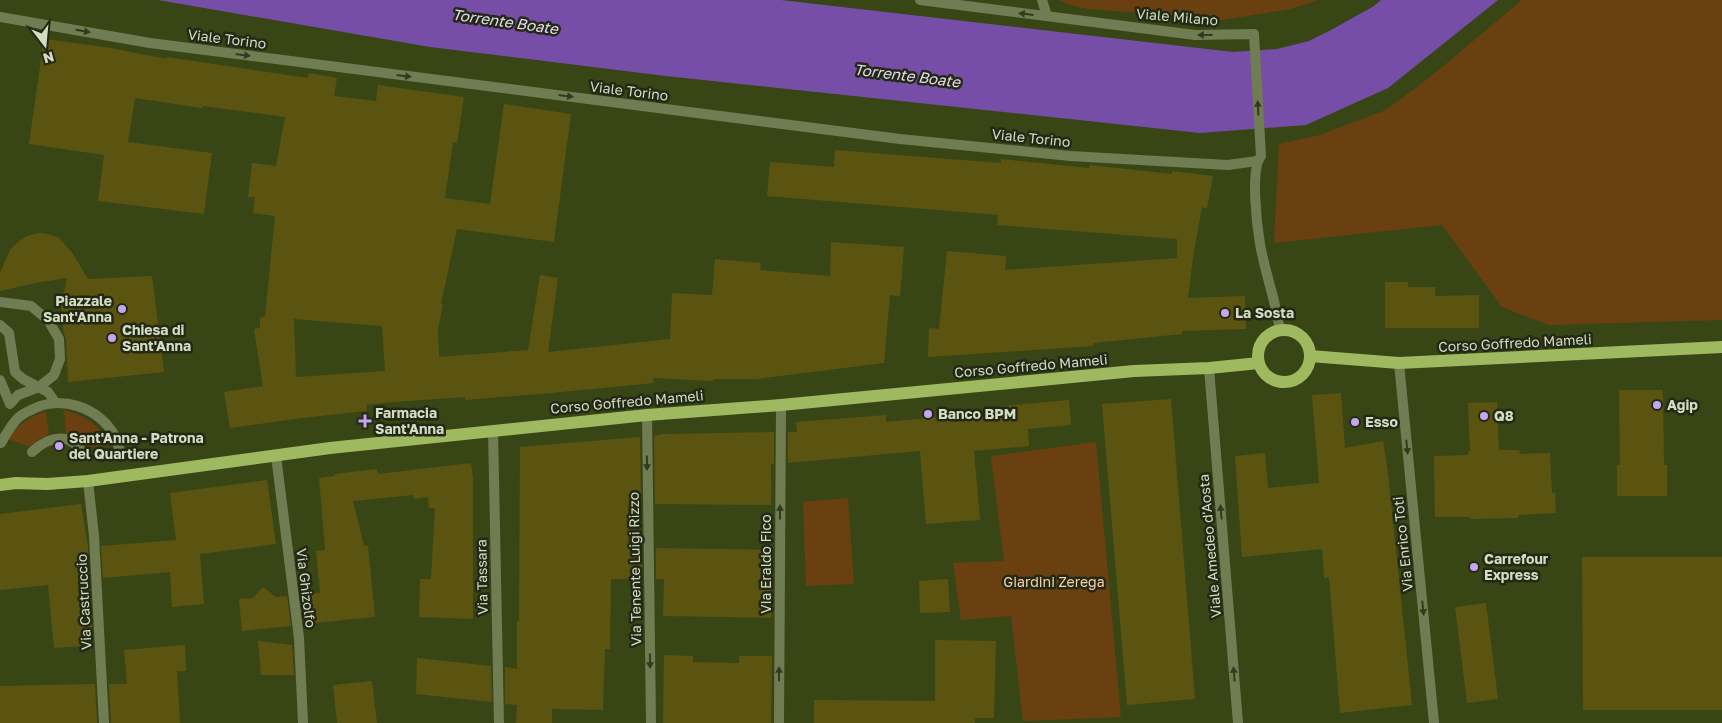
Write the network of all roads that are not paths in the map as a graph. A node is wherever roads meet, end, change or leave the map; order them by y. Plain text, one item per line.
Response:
1 (920, 0) edge
2 (1042, 0) edge
3 (1047, 16) junction
4 (0, 17) edge
5 (1259, 159) junction
6 (0, 302) edge
7 (0, 325) edge
8 (1280, 331) junction
9 (1722, 348) edge
10 (1310, 356) junction
11 (1259, 363) junction
12 (1399, 363) junction
13 (1209, 368) junction
14 (0, 380) edge
15 (39, 387) junction
16 (55, 402) junction
17 (781, 405) junction
18 (647, 414) junction
19 (493, 430) junction
20 (1, 443) edge
21 (120, 451) dead end
22 (32, 452) dead end
23 (84, 455) dead end
24 (276, 456) junction
25 (0, 478) edge
26 (88, 480) junction
27 (16, 483) junction
28 (0, 485) edge
29 (104, 723) edge
30 (303, 723) edge
31 (499, 723) edge
32 (651, 723) edge
33 (779, 723) edge
34 (1238, 723) edge
35 (1434, 723) edge

3 -> 1 street, Viale Milano
2 - 3 street
5 -> 3 street, Viale Milano
4 -> 5 street, Viale Torino
5 - 8 street
6 - 15 street
7 - 15 street
8 - 10 main road
8 - 11 main road
9 - 12 main road, Corso Goffredo Mameli
10 - 11 main road
10 - 12 main road, Corso Goffredo Mameli
11 - 13 main road, Corso Goffredo Mameli
12 -> 35 street, Via Enrico Toti
13 - 17 main road, Corso Goffredo Mameli
34 -> 13 street, Viale Amedeo d'Aosta
14 - 15 street
15 - 16 street
16 - 20 street
16 - 21 street
17 - 18 main road, Corso Goffredo Mameli
33 -> 17 street, Via Eraldo Fico
18 - 19 main road, Corso Goffredo Mameli
18 -> 32 street, Via Tenente Luigi Rizzo
19 - 24 main road, Corso Goffredo Mameli
19 - 31 street, Via Tassara
22 - 23 street
24 - 26 main road, Corso Goffredo Mameli
24 - 30 street, Via Ghizolfo
25 - 27 main road
26 - 27 main road, Corso Goffredo Mameli
26 - 29 street, Via Castruccio
27 - 28 main road, Corso Goffredo Mameli

